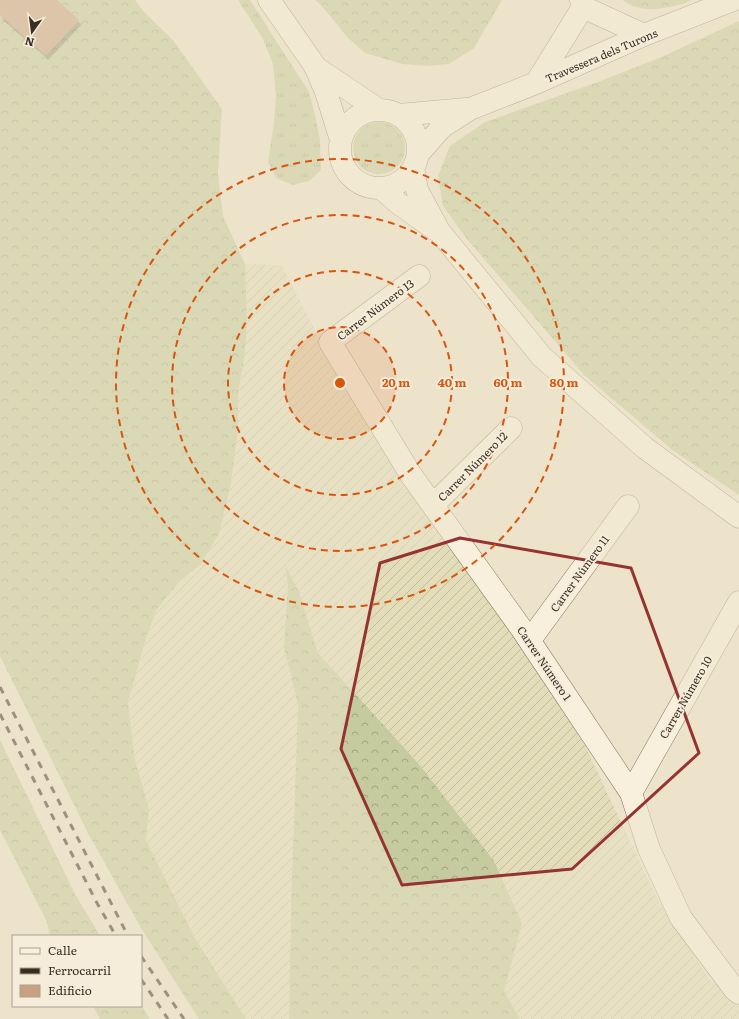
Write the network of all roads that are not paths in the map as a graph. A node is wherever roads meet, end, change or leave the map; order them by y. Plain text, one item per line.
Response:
1 (269, 0) edge
2 (733, 0) edge
3 (582, 3) edge
4 (644, 36) junction
5 (315, 66) junction
6 (536, 83) junction
7 (470, 109) junction
8 (389, 112) junction
9 (341, 140) junction
10 (415, 161) junction
11 (381, 188) junction
12 (439, 231) junction
13 (419, 276) dead end
14 (330, 342) joint
15 (511, 428) dead end
16 (433, 505) junction
17 (628, 506) dead end
18 (739, 517) edge
19 (739, 602) edge
20 (530, 640) junction
21 (631, 793) junction
22 (739, 993) edge

1 - 5 street
2 - 4 street, Travessera dels Turons
3 - 4 street
3 - 6 street
4 - 6 street, Travessera dels Turons
5 - 8 street
5 - 9 street
6 - 7 street, Travessera dels Turons
7 - 8 street, Travessera dels Turons
7 - 10 street, Travessera dels Turons
8 - 9 street
8 - 10 street
9 - 11 street
10 - 11 street
10 - 12 street
11 - 12 street
12 - 18 street
13 - 14 street, Carrer Número 13
14 - 16 street, Carrer Número 1
15 - 16 street, Carrer Número 12
16 - 20 street, Carrer Número 1
17 - 20 street, Carrer Número 11
19 - 21 street, Carrer Número 10
20 - 21 street, Carrer Número 1
21 - 22 street, Carrer Número 1

